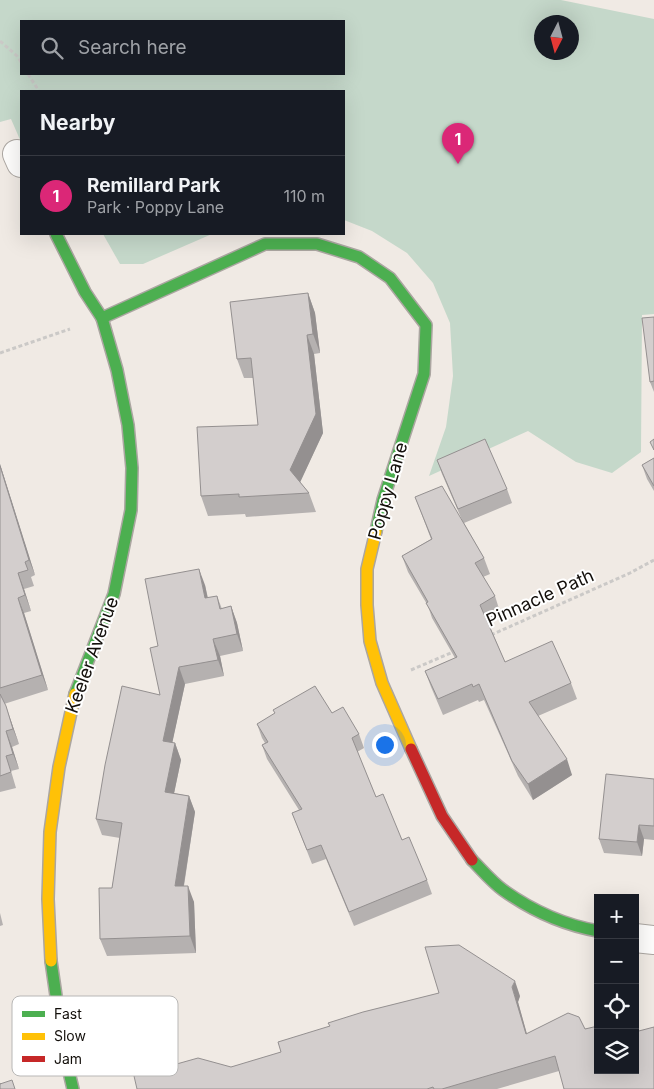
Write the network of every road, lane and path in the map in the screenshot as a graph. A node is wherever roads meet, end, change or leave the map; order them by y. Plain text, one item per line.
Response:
1 (0, 42) edge
2 (20, 60) edge
3 (29, 75) edge
4 (38, 90) edge
5 (56, 235) edge
6 (102, 318) junction
7 (0, 353) edge
8 (654, 560) edge
9 (488, 636) edge
10 (453, 652) edge
11 (382, 683) junction
12 (594, 930) edge
13 (639, 938) edge
14 (654, 940) edge
15 (55, 996) edge
16 (70, 1076) edge
17 (73, 1089) edge

1 - 2 path
3 - 4 path
5 - 6 street, Keeler Avenue
6 - 7 path
6 - 11 street, Poppy Lane
6 - 15 street, Keeler Avenue
8 - 9 path, Pinnacle Path
10 - 11 path
11 - 12 street, Poppy Lane
13 - 14 street
16 - 17 street, Keeler Avenue

